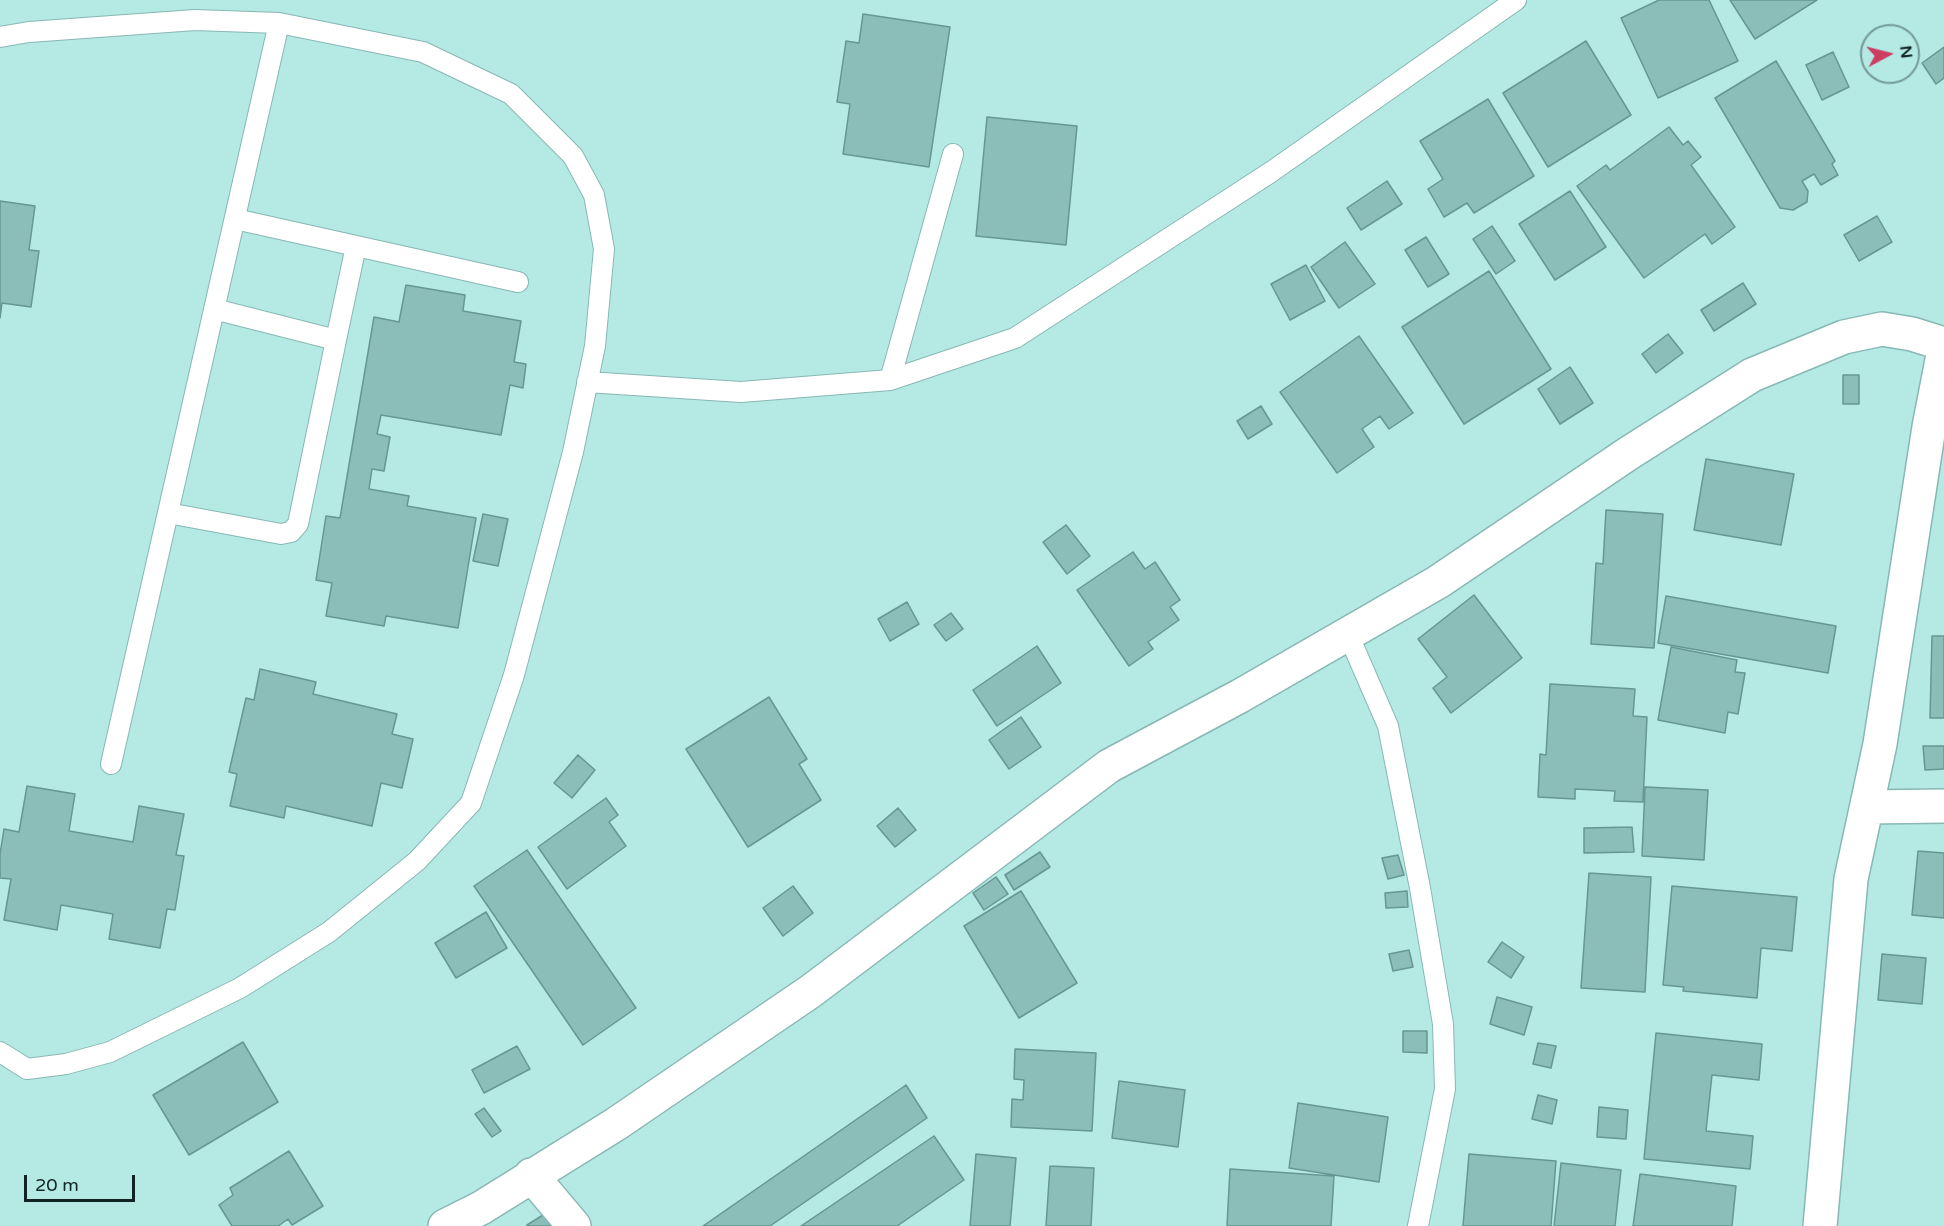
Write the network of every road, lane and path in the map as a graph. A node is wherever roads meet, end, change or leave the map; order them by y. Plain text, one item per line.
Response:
1 (1515, 0) edge
2 (279, 23) junction
3 (0, 37) edge
4 (953, 154) dead end
5 (235, 219) junction
6 (356, 246) junction
7 (518, 282) dead end
8 (214, 309) junction
9 (336, 340) junction
10 (1944, 344) edge
11 (1944, 350) edge
12 (890, 380) junction
13 (587, 382) junction
14 (168, 513) junction
15 (1348, 634) junction
16 (111, 764) dead end
17 (1944, 806) edge
18 (1867, 807) junction
19 (0, 1052) edge
20 (531, 1175) junction
21 (445, 1226) edge
22 (574, 1226) edge
23 (1418, 1226) edge
24 (1820, 1226) edge

1 - 12 lane
2 - 3 lane
2 - 5 lane
2 - 13 lane
4 - 12 lane
5 - 6 lane
5 - 8 lane
6 - 7 lane
6 - 9 lane
8 - 9 lane
8 - 14 lane
9 - 14 lane
10 - 15 street
11 - 18 street
12 - 13 lane
13 - 19 lane
14 - 16 lane
15 - 20 street
15 - 23 lane
17 - 18 street
18 - 24 street
20 - 21 street
20 - 22 street

